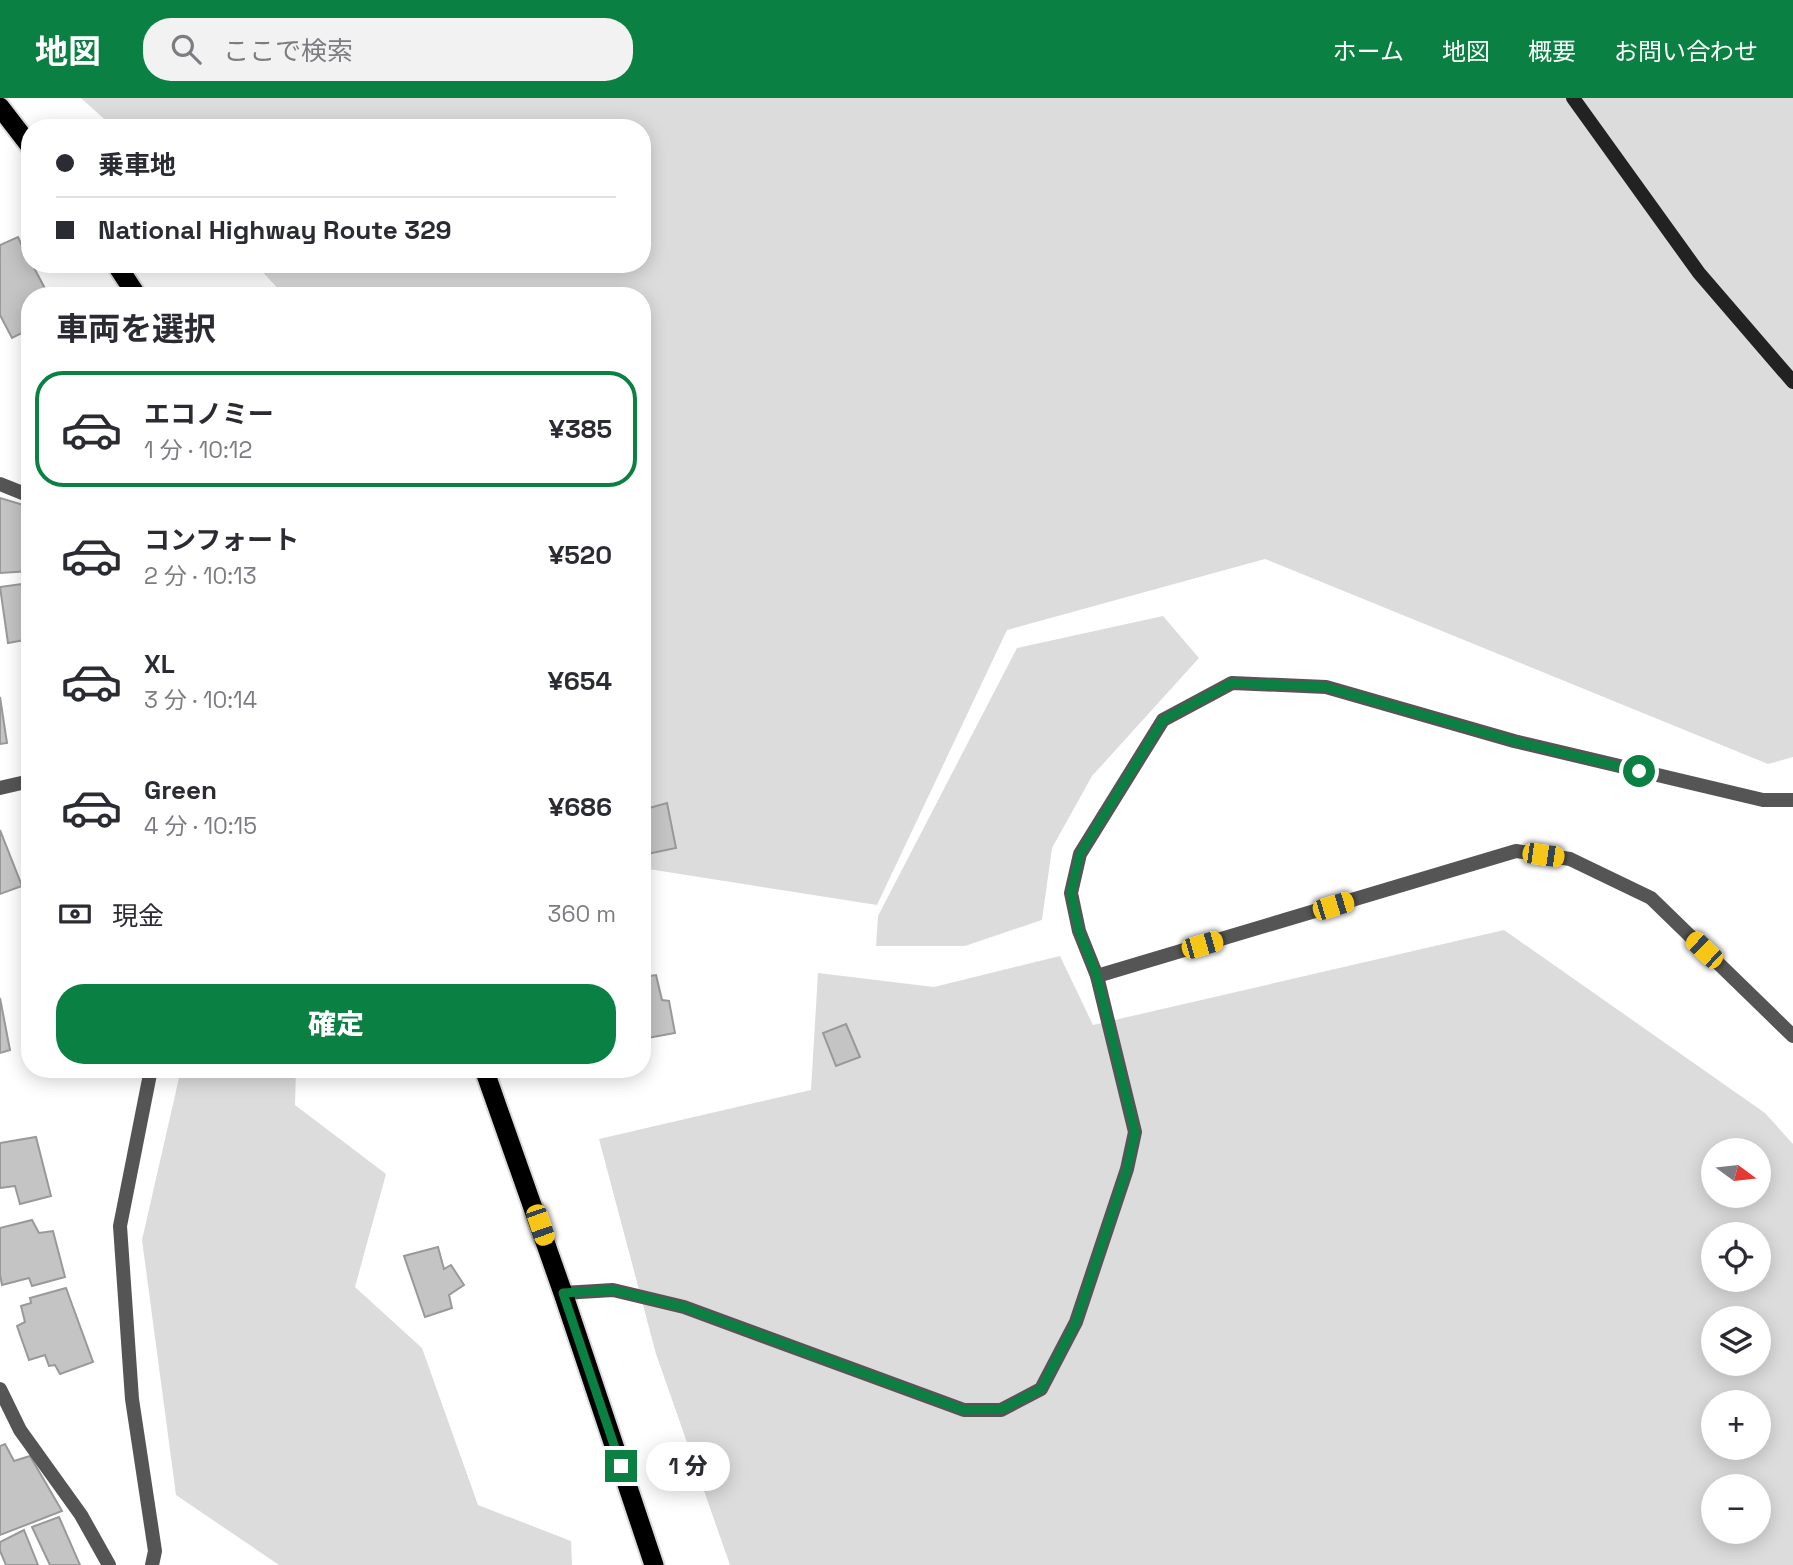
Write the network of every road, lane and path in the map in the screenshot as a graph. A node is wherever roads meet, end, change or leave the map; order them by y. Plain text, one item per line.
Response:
1 (1573, 98) edge
2 (0, 107) edge
3 (21, 134) edge
4 (1793, 382) edge
5 (0, 484) edge
6 (21, 492) edge
7 (21, 783) edge
8 (0, 788) edge
9 (1793, 800) edge
10 (1097, 976) junction
11 (1793, 1036) edge
12 (149, 1078) edge
13 (487, 1078) edge
14 (563, 1293) junction
15 (0, 1389) edge
16 (108, 1565) edge
17 (152, 1565) edge
18 (654, 1565) edge

1 - 4 main road
2 - 3 highway
5 - 6 street
7 - 8 street
9 - 10 street
10 - 11 street
10 - 14 street
12 - 17 street
13 - 14 highway
14 - 18 highway
15 - 16 street

